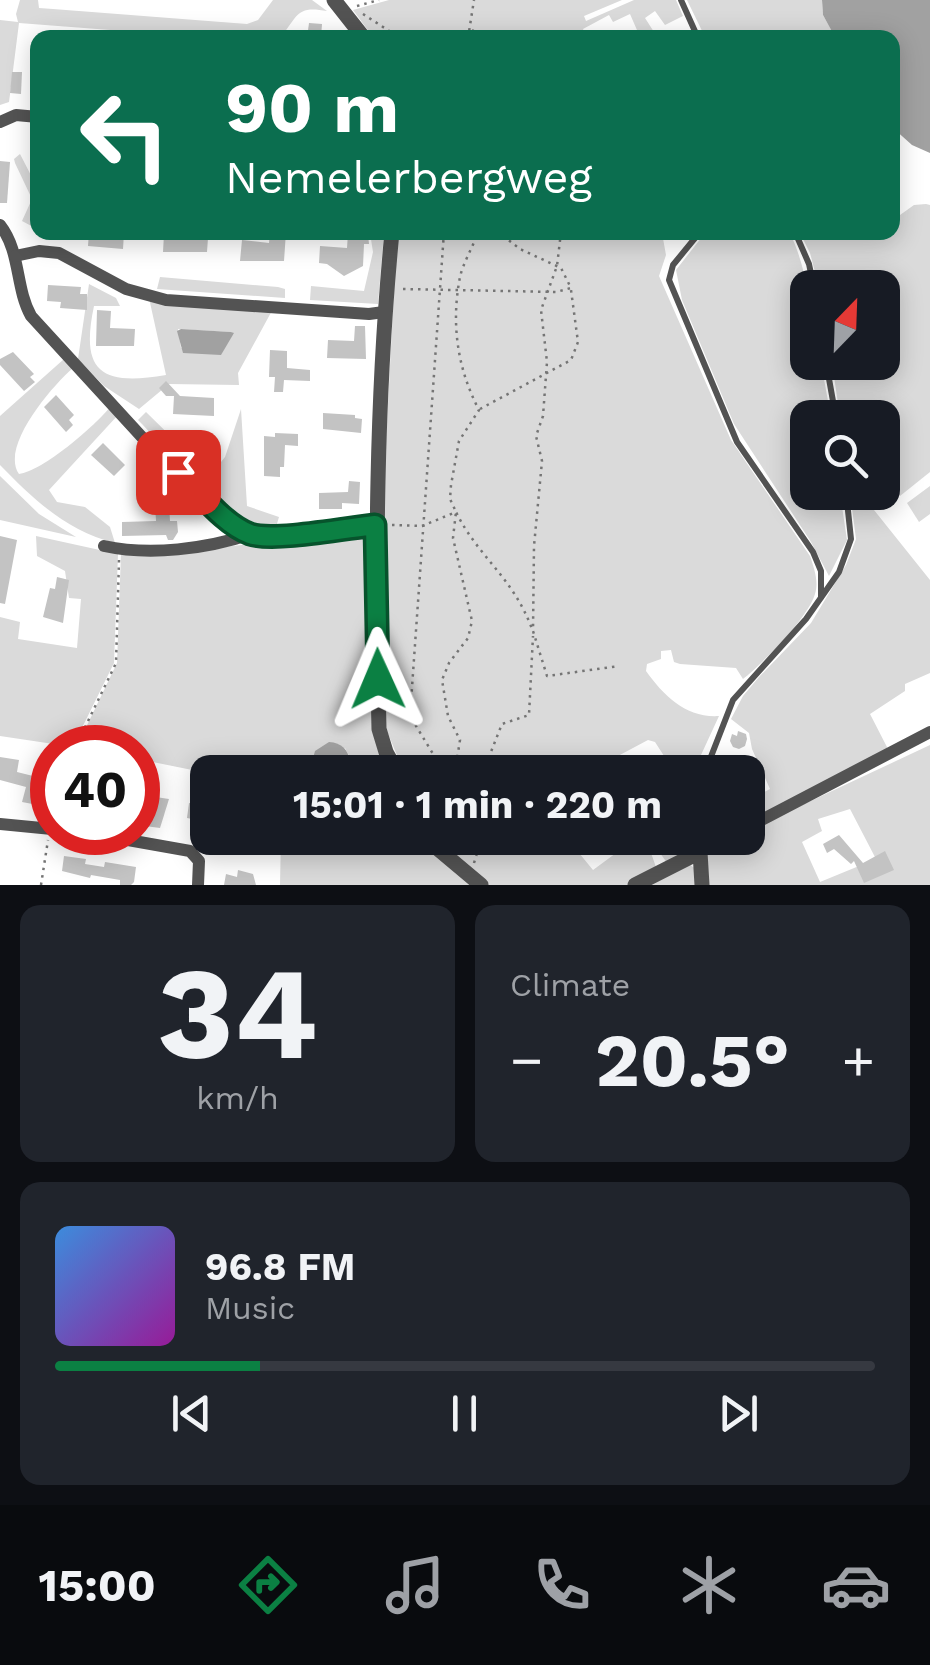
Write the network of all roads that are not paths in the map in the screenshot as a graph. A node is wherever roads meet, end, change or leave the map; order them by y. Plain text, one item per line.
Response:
1 (682, 0) edge
2 (345, 6) edge
3 (359, 30) edge
4 (695, 30) edge
5 (30, 117) edge
6 (0, 122) edge
7 (0, 225) edge
8 (391, 240) edge
9 (693, 240) edge
10 (798, 240) edge
11 (15, 256) junction
12 (810, 270) edge
13 (384, 312) junction
14 (848, 510) edge
15 (375, 525) junction
16 (251, 534) junction
17 (104, 546) dead end
18 (821, 597) junction
19 (930, 732) edge
20 (388, 755) edge
21 (711, 755) edge
22 (765, 818) edge
23 (0, 824) edge
24 (30, 827) edge
25 (160, 846) edge
26 (445, 855) edge
27 (684, 855) edge
28 (700, 855) edge
29 (475, 880) edge
30 (198, 885) edge
31 (635, 885) edge
32 (702, 885) edge

1 - 4 lane
2 - 3 street
5 - 6 street
7 - 11 street
8 - 13 street
9 - 18 lane
10 - 12 lane
11 - 13 street
11 - 16 street
13 - 15 street
14 - 18 lane
15 - 16 street
15 - 20 street
16 - 17 street
18 - 21 lane
19 - 22 street
23 - 24 street
25 - 30 street
26 - 29 street
27 - 31 street
28 - 32 street

